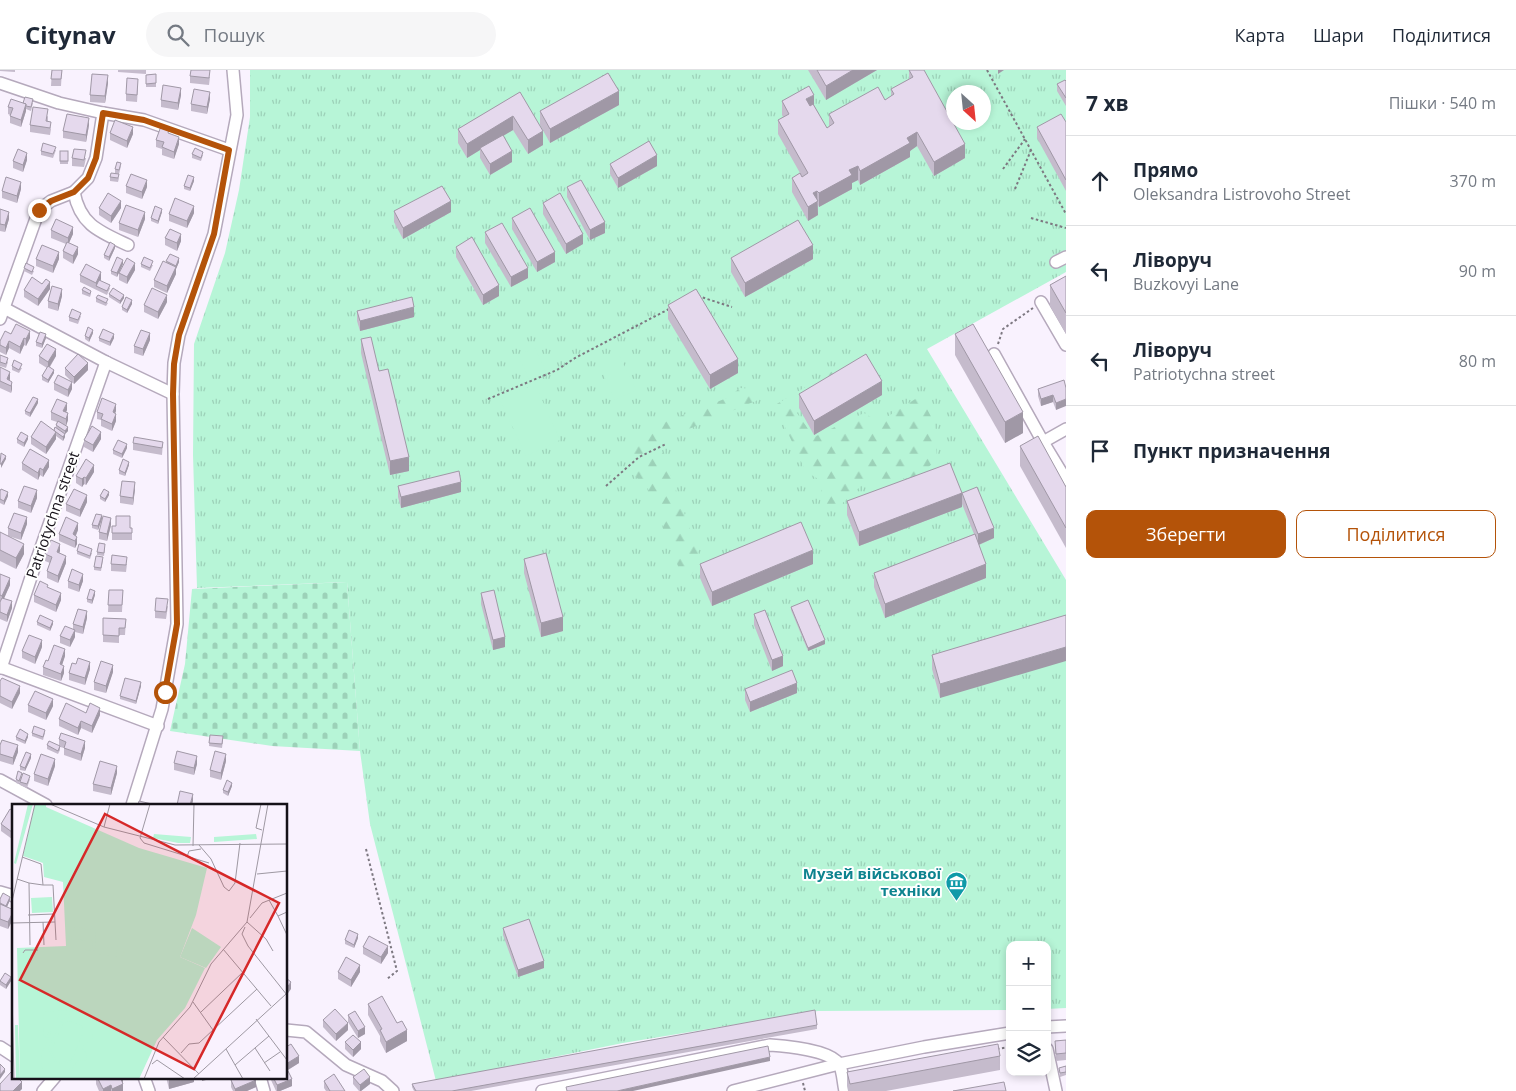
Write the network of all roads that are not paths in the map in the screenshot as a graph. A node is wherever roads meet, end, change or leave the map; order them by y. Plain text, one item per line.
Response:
1 (233, 70) edge
2 (0, 84) edge
3 (103, 113) junction
4 (229, 150) junction
5 (74, 192) junction
6 (128, 245) dead end
7 (1042, 302) road end
8 (2, 313) edge
9 (1066, 345) edge
10 (994, 354) road end
11 (106, 362) junction
12 (173, 394) junction
13 (1066, 429) edge
14 (1043, 442) junction
15 (1066, 479) edge
16 (1, 668) edge
17 (158, 726) junction
18 (0, 780) edge
19 (44, 804) edge
20 (132, 804) edge
21 (1066, 1026) edge
22 (1051, 1027) edge
23 (288, 1030) edge
24 (1006, 1034) edge
25 (0, 1047) edge
26 (12, 1055) edge
27 (838, 1064) junction
28 (1051, 1068) edge
29 (144, 1078) edge
30 (260, 1078) edge
31 (51, 1079) edge
32 (561, 1089) edge
33 (43, 1091) edge
34 (148, 1091) edge
35 (264, 1091) edge
36 (392, 1091) edge
37 (542, 1091) edge
38 (733, 1091) edge
39 (845, 1091) edge
40 (1056, 1091) edge

1 - 4 street
2 - 3 street
3 - 4 street
3 - 5 street
4 - 12 street
5 - 6 street
5 - 8 street
7 - 9 street
8 - 11 street
10 - 14 street
11 - 12 street
11 - 16 street, Patriotychna street
12 - 17 street
13 - 14 street
14 - 15 street
16 - 17 street, Patriotychna street
17 - 20 street
18 - 19 street
21 - 22 street
23 - 36 street
24 - 27 street
25 - 26 street
27 - 32 street
27 - 38 street
27 - 39 street
28 - 40 street
29 - 34 street
30 - 35 street
31 - 33 street
32 - 37 street

